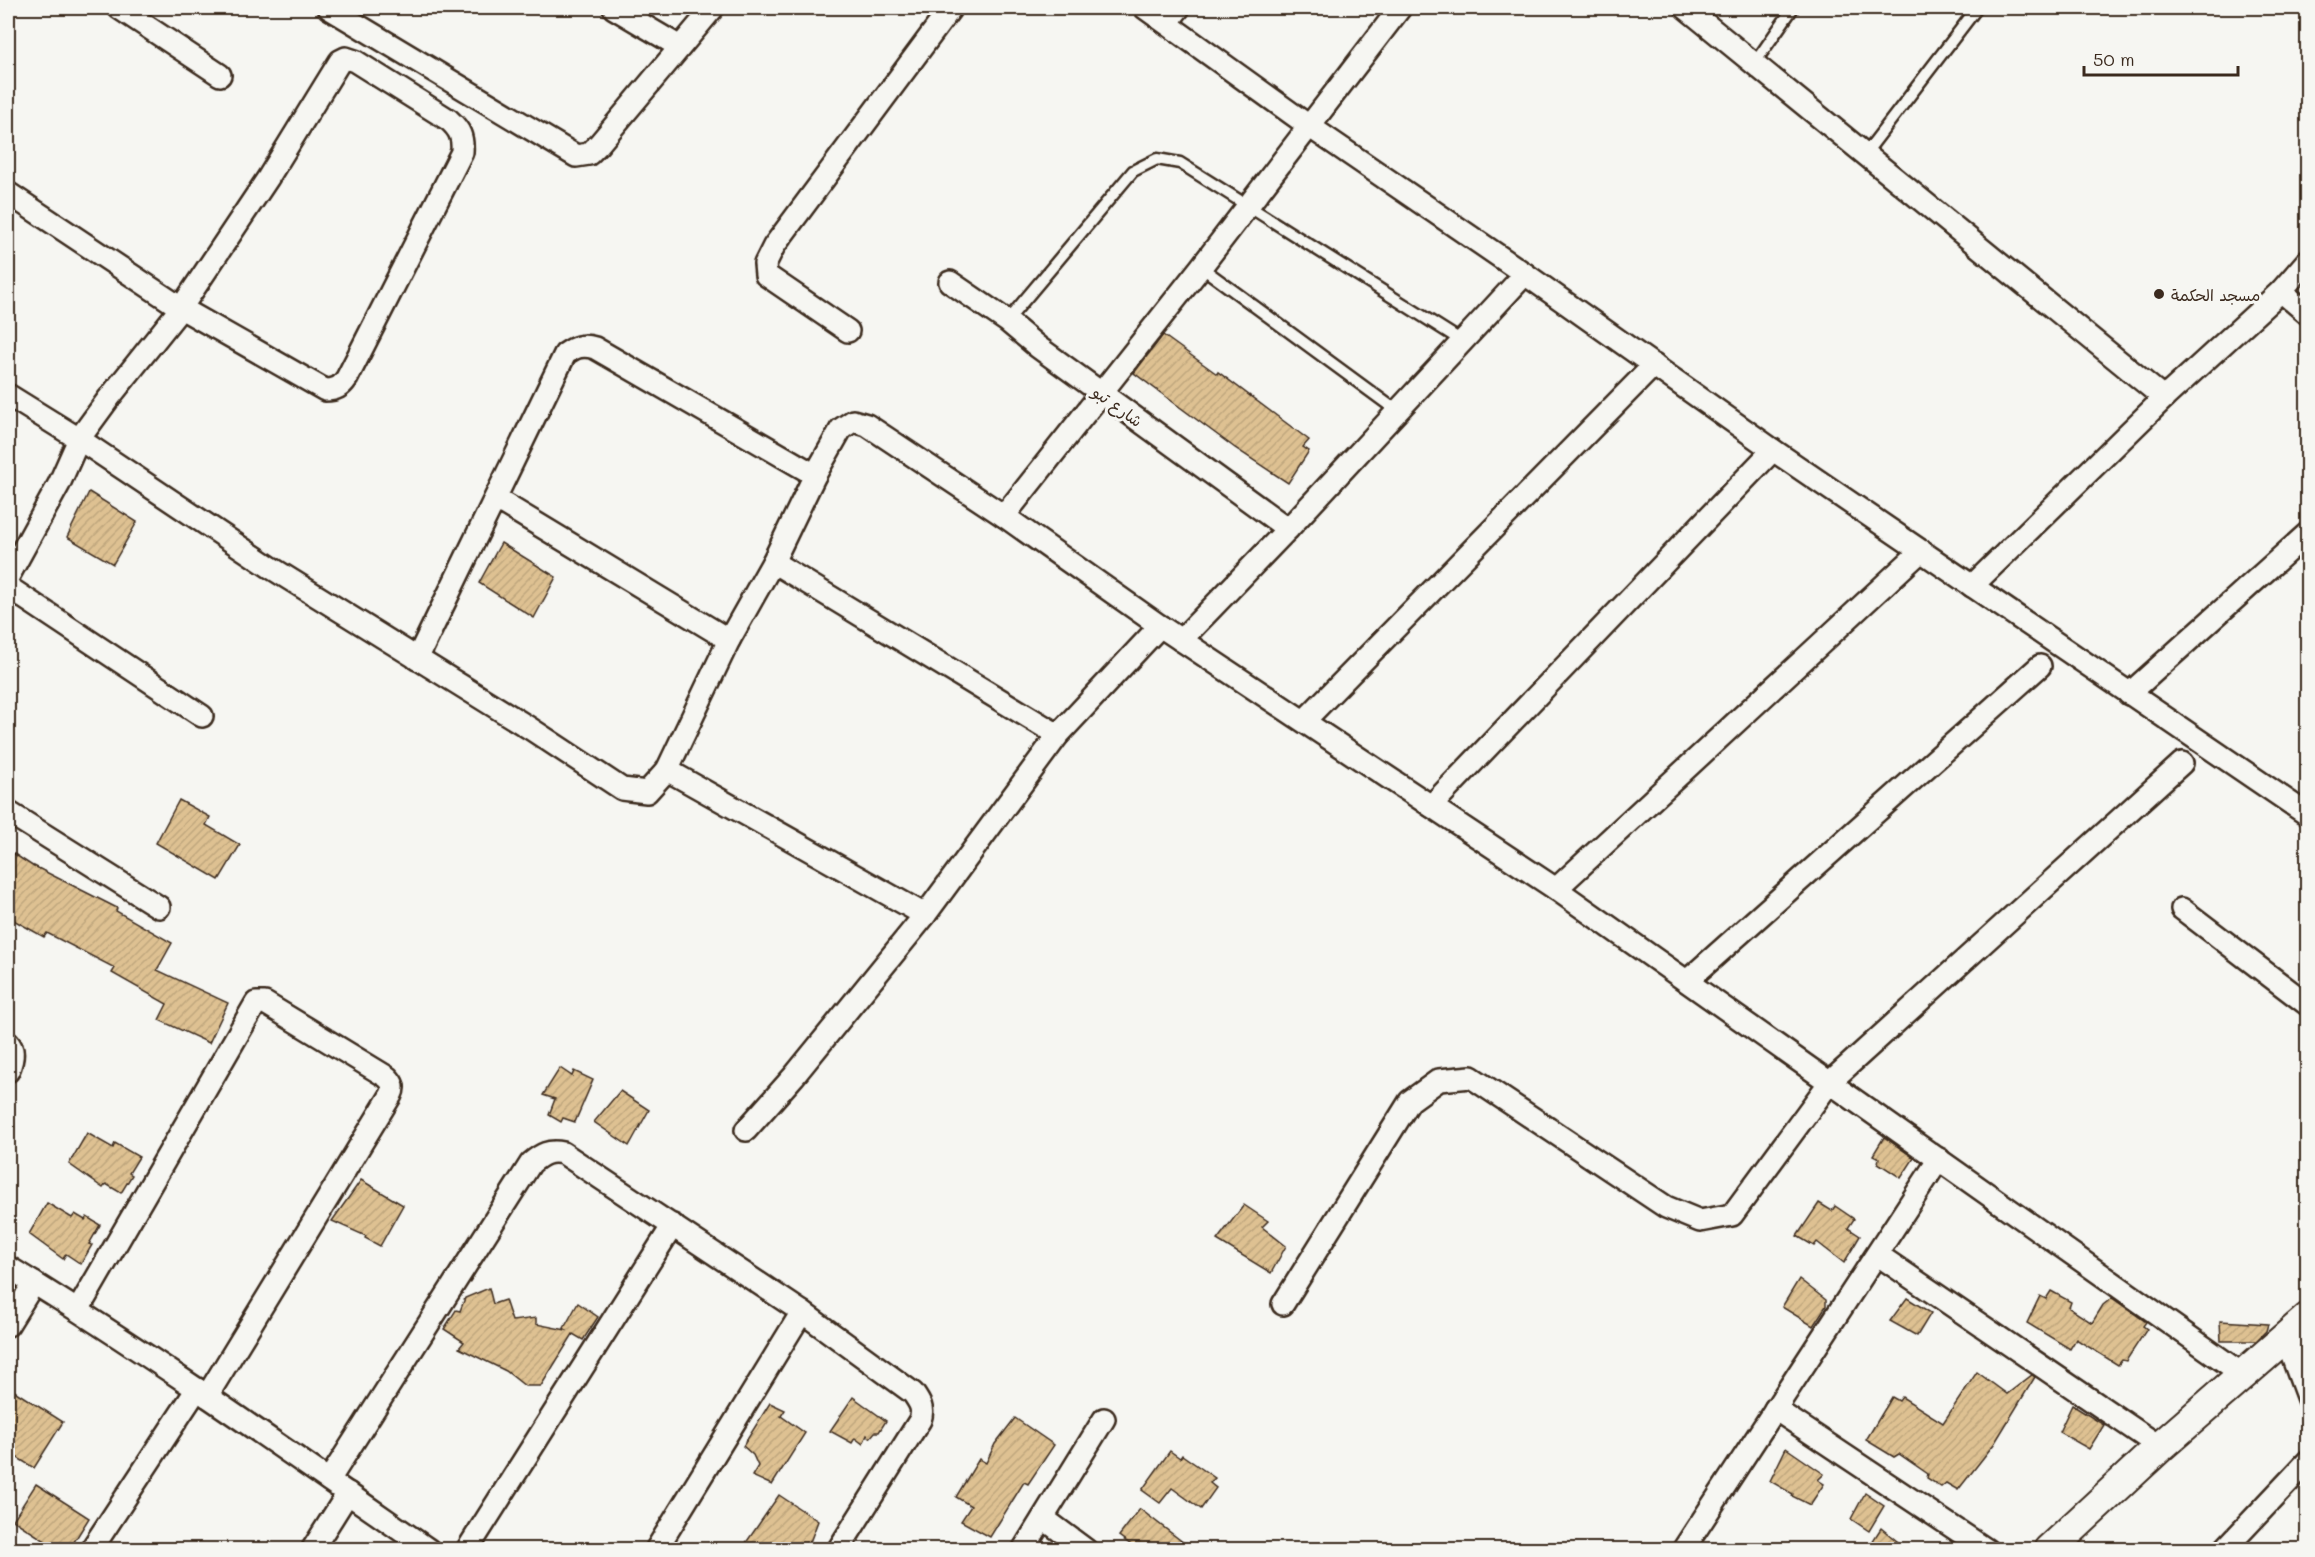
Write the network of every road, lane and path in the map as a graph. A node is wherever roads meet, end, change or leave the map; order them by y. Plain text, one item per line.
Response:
1 (119, 8) edge
2 (329, 8) edge
3 (614, 8) edge
4 (713, 8) edge
5 (951, 8) edge
6 (1145, 8) edge
7 (1400, 8) edge
8 (1686, 8) edge
9 (1793, 8) edge
10 (1977, 8) edge
11 (1173, 15) edge
12 (680, 47) junction
13 (1754, 64) junction
14 (220, 75) dead end
15 (1309, 126) junction
16 (1864, 154) junction
17 (8, 193) edge
18 (1248, 206) junction
19 (2307, 260) edge
20 (1201, 267) junction
21 (1525, 274) junction
22 (950, 282) dead end
23 (2281, 291) junction
24 (182, 308) junction
25 (2307, 314) edge
26 (1007, 321) junction
27 (848, 331) dead end
28 (1462, 341) junction
29 (1654, 365) junction
30 (1102, 394) junction
31 (8, 395) edge
32 (2164, 398) junction
33 (1397, 411) junction
34 (80, 440) junction
35 (1773, 450) junction
36 (816, 475) junction
37 (495, 500) junction
38 (1004, 516) junction
39 (1288, 529) junction
40 (2307, 533) edge
41 (1921, 551) junction
42 (773, 562) junction
43 (8, 577) edge
44 (1972, 586) junction
45 (8, 587) edge
46 (1160, 626) junction
47 (1181, 639) junction
48 (729, 640) junction
49 (417, 659) junction
50 (2040, 666) dead end
51 (2129, 694) junction
52 (202, 716) dead end
53 (1304, 721) junction
54 (1058, 735) junction
55 (2182, 763) dead end
56 (667, 770) junction
57 (1431, 806) junction
58 (8, 812) edge
59 (2307, 815) edge
60 (1556, 889) junction
61 (159, 907) dead end
62 (2182, 909) dead end
63 (925, 915) junction
64 (1687, 981) junction
65 (2307, 1005) edge
66 (8, 1043) edge
67 (8, 1071) edge
68 (1830, 1082) junction
69 (746, 1130) dead end
70 (1940, 1159) junction
71 (673, 1225) junction
72 (1878, 1255) junction
73 (8, 1267) edge
74 (34, 1283) junction
75 (1283, 1304) dead end
76 (78, 1310) junction
77 (802, 1312) junction
78 (2307, 1317) edge
79 (8, 1325) edge
80 (2285, 1337) junction
81 (2242, 1374) junction
82 (202, 1392) junction
83 (2307, 1399) edge
84 (1775, 1408) junction
85 (1104, 1419) dead end
86 (2160, 1446) junction
87 (2307, 1461) edge
88 (329, 1480) junction
89 (348, 1493) junction
90 (1043, 1518) junction
91 (91, 1550) edge
92 (312, 1550) edge
93 (429, 1550) edge
94 (467, 1550) edge
95 (656, 1550) edge
96 (838, 1550) edge
97 (1023, 1550) edge
98 (1086, 1550) edge
99 (1683, 1550) edge
100 (1987, 1550) edge
101 (2049, 1550) edge
102 (2224, 1550) edge

1 - 14 street
2 - 12 street
3 - 12 street
4 - 12 street
5 - 27 street
6 - 11 street
7 - 15 street
8 - 13 street
9 - 13 lane
10 - 16 lane
11 - 15 street
13 - 16 street
15 - 18 street
15 - 21 street
16 - 32 street
17 - 24 street
18 - 20 street
18 - 26 lane
18 - 28 lane
19 - 23 street
20 - 30 street
20 - 33 lane
21 - 28 street
21 - 29 street
22 - 26 street, شارع تبو
23 - 25 street
23 - 32 street
24 - 24 street
24 - 34 street
26 - 30 street, شارع تبو
28 - 33 street
29 - 35 street
29 - 53 street
30 - 38 street
30 - 39 street, شارع تبو
31 - 34 street
32 - 44 street
33 - 39 street
34 - 43 street
34 - 49 street
35 - 41 street
35 - 57 street
36 - 37 street
36 - 38 street
36 - 42 street
37 - 48 street
37 - 49 street
38 - 46 street
39 - 47 street
40 - 51 street
41 - 44 street
41 - 60 street
42 - 48 street
42 - 54 street
44 - 51 street
45 - 52 street
46 - 47 street
46 - 54 street
47 - 53 street
48 - 56 street
49 - 56 street
50 - 64 street
51 - 59 street
53 - 57 street
54 - 63 street
55 - 68 street
56 - 63 street
57 - 60 street
58 - 61 street
60 - 64 street
62 - 65 street
63 - 69 street
64 - 68 street
66 - 67 street
68 - 70 street
68 - 75 street
70 - 72 street
70 - 81 street
71 - 77 street
71 - 88 street
71 - 94 street
72 - 84 street
72 - 86 street
73 - 74 street
74 - 76 street
74 - 79 street
76 - 82 street
76 - 82 street
77 - 95 street
77 - 96 street
78 - 80 street
80 - 81 street
80 - 83 street
81 - 86 street
82 - 88 street
82 - 91 street
84 - 99 street
84 - 100 street
85 - 90 street
86 - 101 street
87 - 102 street
88 - 89 street
89 - 92 street
89 - 93 street
90 - 97 street
90 - 98 street

